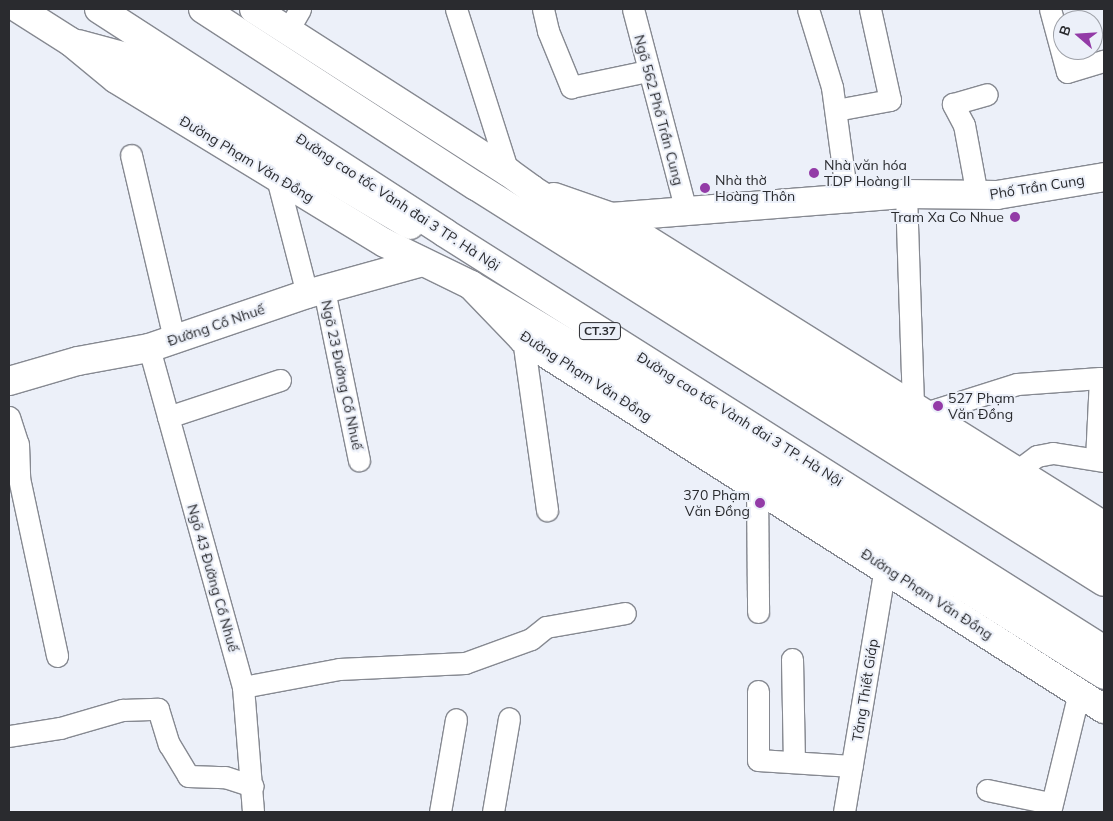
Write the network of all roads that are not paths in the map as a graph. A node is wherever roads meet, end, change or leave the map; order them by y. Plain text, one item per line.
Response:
1 (19, 9) edge
2 (98, 9) edge
3 (203, 9) edge
4 (254, 9) edge
5 (456, 9) edge
6 (543, 9) edge
7 (633, 9) edge
8 (808, 9) edge
9 (870, 9) edge
10 (1050, 9) edge
11 (294, 19) edge
12 (71, 42) junction
13 (1104, 61) edge
14 (647, 71) junction
15 (987, 94) dead end
16 (836, 110) junction
17 (131, 156) dead end
18 (508, 172) junction
19 (1104, 176) edge
20 (277, 178) junction
21 (531, 188) junction
22 (906, 194) junction
23 (977, 195) junction
24 (847, 198) junction
25 (686, 212) junction
26 (611, 217) junction
27 (422, 262) junction
28 (471, 285) junction
29 (315, 292) junction
30 (524, 339) junction
31 (161, 343) junction
32 (280, 380) dead end
33 (9, 381) edge
34 (919, 410) junction
35 (9, 417) edge
36 (168, 417) junction
37 (359, 460) dead end
38 (1100, 460) edge
39 (1009, 478) junction
40 (757, 485) junction
41 (547, 510) dead end
42 (1104, 526) edge
43 (1104, 552) edge
44 (885, 567) junction
45 (1104, 571) edge
46 (1104, 582) edge
47 (758, 612) dead end
48 (625, 613) dead end
49 (1104, 650) edge
50 (57, 656) dead end
51 (792, 659) dead end
52 (1104, 665) edge
53 (1104, 675) edge
54 (243, 687) junction
55 (758, 691) dead end
56 (1079, 692) junction
57 (1104, 709) edge
58 (509, 718) dead end
59 (456, 719) dead end
60 (9, 736) edge
61 (794, 762) junction
62 (852, 766) junction
63 (253, 786) junction
64 (987, 790) dead end
65 (1050, 807) edge
66 (252, 812) edge
67 (440, 812) edge
68 (493, 812) edge
69 (844, 812) edge

1 - 12 main road, Đường Phạm Văn Đồng
2 - 49 main road, Đường cao tốc Vành đai 3 TP. Hà Nội / CT.37
3 - 46 main road
4 - 11 main road
5 - 18 street
6 - 14 street
7 - 14 street, Ngõ 562 Phố Trần Cung
8 - 16 street
9 - 16 street
10 - 13 street
11 - 18 main road
12 - 20 main road, Đường Phạm Văn Đồng
12 - 52 main road, Đường Phạm Văn Đồng
14 - 25 street, Ngõ 562 Phố Trần Cung
15 - 23 street
16 - 24 street
17 - 31 street, Ngõ 43 Đường Cổ Nhuế
18 - 21 main road
19 - 23 main road, Phố Trần Cung
20 - 27 main road, Đường Phạm Văn Đồng
20 - 29 street, Ngõ 23 Đường Cổ Nhuế
21 - 26 main road
21 - 39 main road
21 - 45 main road
22 - 23 main road, Phố Trần Cung
22 - 24 main road, Phố Trần Cung
22 - 34 street
24 - 25 main road, Phố Trần Cung
25 - 26 main road, Phố Trần Cung
26 - 34 main road
27 - 28 main road, Đường Phạm Văn Đồng
27 - 29 main road, Đường Cổ Nhuế
28 - 30 main road, Đường Phạm Văn Đồng
28 - 53 main road
29 - 31 main road, Đường Cổ Nhuế
29 - 37 street, Ngõ 23 Đường Cổ Nhuế
30 - 40 main road, Đường Phạm Văn Đồng
30 - 41 street
31 - 33 main road, Đường Cổ Nhuế
31 - 36 street, Ngõ 43 Đường Cổ Nhuế
32 - 36 street
34 - 38 street
34 - 39 main road
35 - 50 street
36 - 54 street, Ngõ 43 Đường Cổ Nhuế
38 - 39 street
39 - 42 main road
39 - 43 main road
40 - 44 main road, Đường Phạm Văn Đồng
40 - 47 street
44 - 56 main road, Đường Phạm Văn Đồng
44 - 62 street, Tăng Thiết Giáp
48 - 54 street
51 - 61 street
54 - 63 street, Ngõ 43 Đường Cổ Nhuế
55 - 61 street
56 - 57 main road, Đường Phạm Văn Đồng
56 - 65 street
58 - 68 street
59 - 67 street
60 - 63 street
61 - 62 street
62 - 69 street, Tăng Thiết Giáp
63 - 66 street, Ngõ 43 Đường Cổ Nhuế
64 - 65 street

